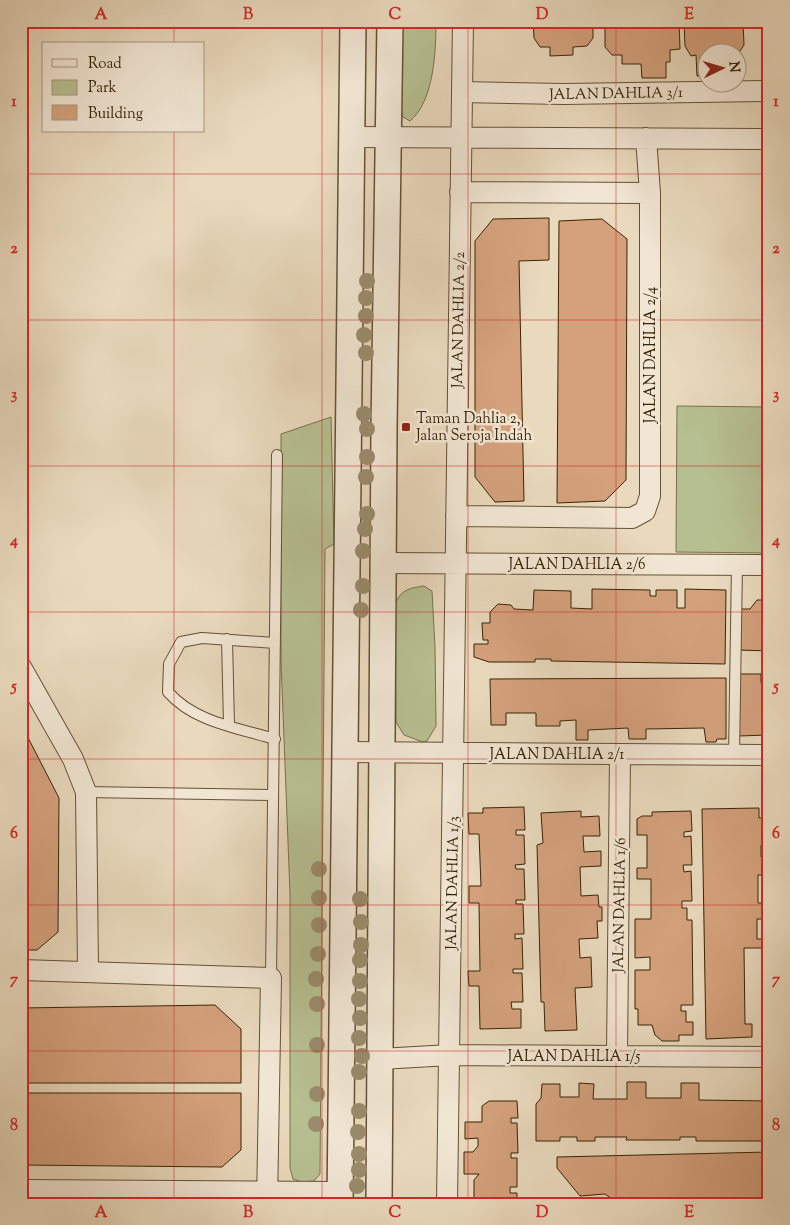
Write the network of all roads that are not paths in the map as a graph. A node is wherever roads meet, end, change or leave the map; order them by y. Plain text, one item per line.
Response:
1 (354, 21) edge
2 (390, 21) edge
3 (463, 21) edge
4 (769, 91) edge
5 (462, 92) junction
6 (389, 136) junction
7 (352, 137) junction
8 (461, 137) junction
9 (646, 138) junction
10 (769, 139) edge
11 (460, 192) junction
12 (650, 194) junction
13 (277, 455) dead end
14 (456, 516) junction
15 (385, 563) junction
16 (455, 563) junction
17 (737, 565) junction
18 (769, 565) edge
19 (227, 639) junction
20 (275, 643) junction
21 (21, 667) edge
22 (228, 725) junction
23 (275, 739) junction
24 (346, 752) junction
25 (383, 753) junction
26 (453, 753) junction
27 (620, 754) junction
28 (734, 755) junction
29 (769, 755) edge
30 (86, 792) junction
31 (273, 795) junction
32 (21, 970) edge
33 (88, 971) junction
34 (271, 978) junction
35 (450, 1055) junction
36 (617, 1056) junction
37 (769, 1057) edge
38 (380, 1059) junction
39 (21, 1190) edge
40 (74, 1197) edge
41 (268, 1198) edge
42 (340, 1198) edge
43 (379, 1204) edge
44 (447, 1204) edge

1 - 7 street
2 - 6 street
3 - 5 street, JALAN DAHLIA 2/2
4 - 5 street, JALAN DAHLIA 3/1
5 - 8 street, JALAN DAHLIA 2/2
6 - 7 street
6 - 8 street
6 - 15 street
7 - 24 street
8 - 9 street
8 - 11 street, JALAN DAHLIA 2/2
9 - 10 street
9 - 12 street, JALAN DAHLIA 2/4
11 - 12 street
11 - 14 street, JALAN DAHLIA 2/2
12 - 14 street, JALAN DAHLIA 2/4
13 - 20 lane
14 - 16 street, JALAN DAHLIA 2/2
15 - 16 street, JALAN DAHLIA 2/6
15 - 25 street
16 - 17 street, JALAN DAHLIA 2/6
16 - 26 street, JALAN DAHLIA 1/3
17 - 18 street, JALAN DAHLIA 2/6
17 - 28 lane
19 - 20 lane
19 - 22 lane
19 - 22 lane
20 - 23 lane
21 - 30 street
22 - 23 lane
23 - 31 lane
24 - 25 street, JALAN DAHLIA 2/1
24 - 42 street
25 - 26 street, JALAN DAHLIA 2/1
25 - 38 street
26 - 27 street, JALAN DAHLIA 2/1
26 - 35 street, JALAN DAHLIA 1/3
27 - 28 street, JALAN DAHLIA 2/1
27 - 36 street, JALAN DAHLIA 1/6
28 - 29 street, JALAN DAHLIA 2/1
30 - 31 lane
30 - 33 street
31 - 34 lane
32 - 33 street
33 - 34 street
34 - 41 street
35 - 36 street, JALAN DAHLIA 1/5
35 - 38 street, JALAN DAHLIA 1/5
35 - 44 street, JALAN DAHLIA 1/3
36 - 37 street, JALAN DAHLIA 1/5
38 - 43 street
39 - 40 street
40 - 41 street
41 - 42 street

